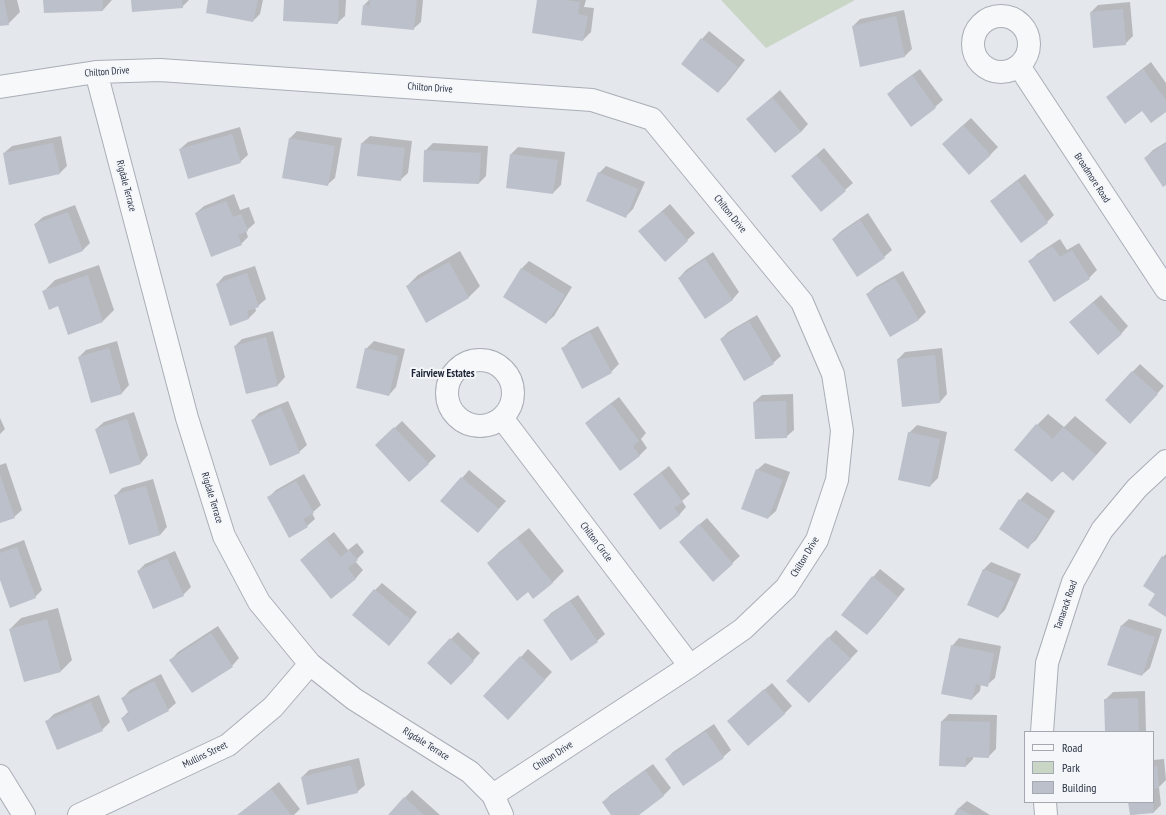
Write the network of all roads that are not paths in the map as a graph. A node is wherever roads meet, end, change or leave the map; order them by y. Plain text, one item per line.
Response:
1 (1019, 66) dead end
2 (96, 72) junction
3 (0, 87) edge
4 (1166, 289) edge
5 (502, 418) dead end
6 (1166, 461) edge
7 (310, 664) junction
8 (690, 666) junction
9 (1042, 731) edge
10 (0, 776) edge
11 (1045, 803) edge
12 (498, 805) edge
13 (24, 815) edge
14 (79, 815) edge
15 (1046, 815) edge

1 - 4 street, Broadmore Road
2 - 3 street, Chilton Drive
2 - 7 street, Rigdale Terrace
2 - 8 street, Chilton Drive
5 - 8 street, Chilton Circle
6 - 9 street, Tamarack Road
7 - 12 street, Rigdale Terrace
7 - 14 street, Mullins Street
8 - 12 street, Chilton Drive
10 - 13 street
11 - 15 street

